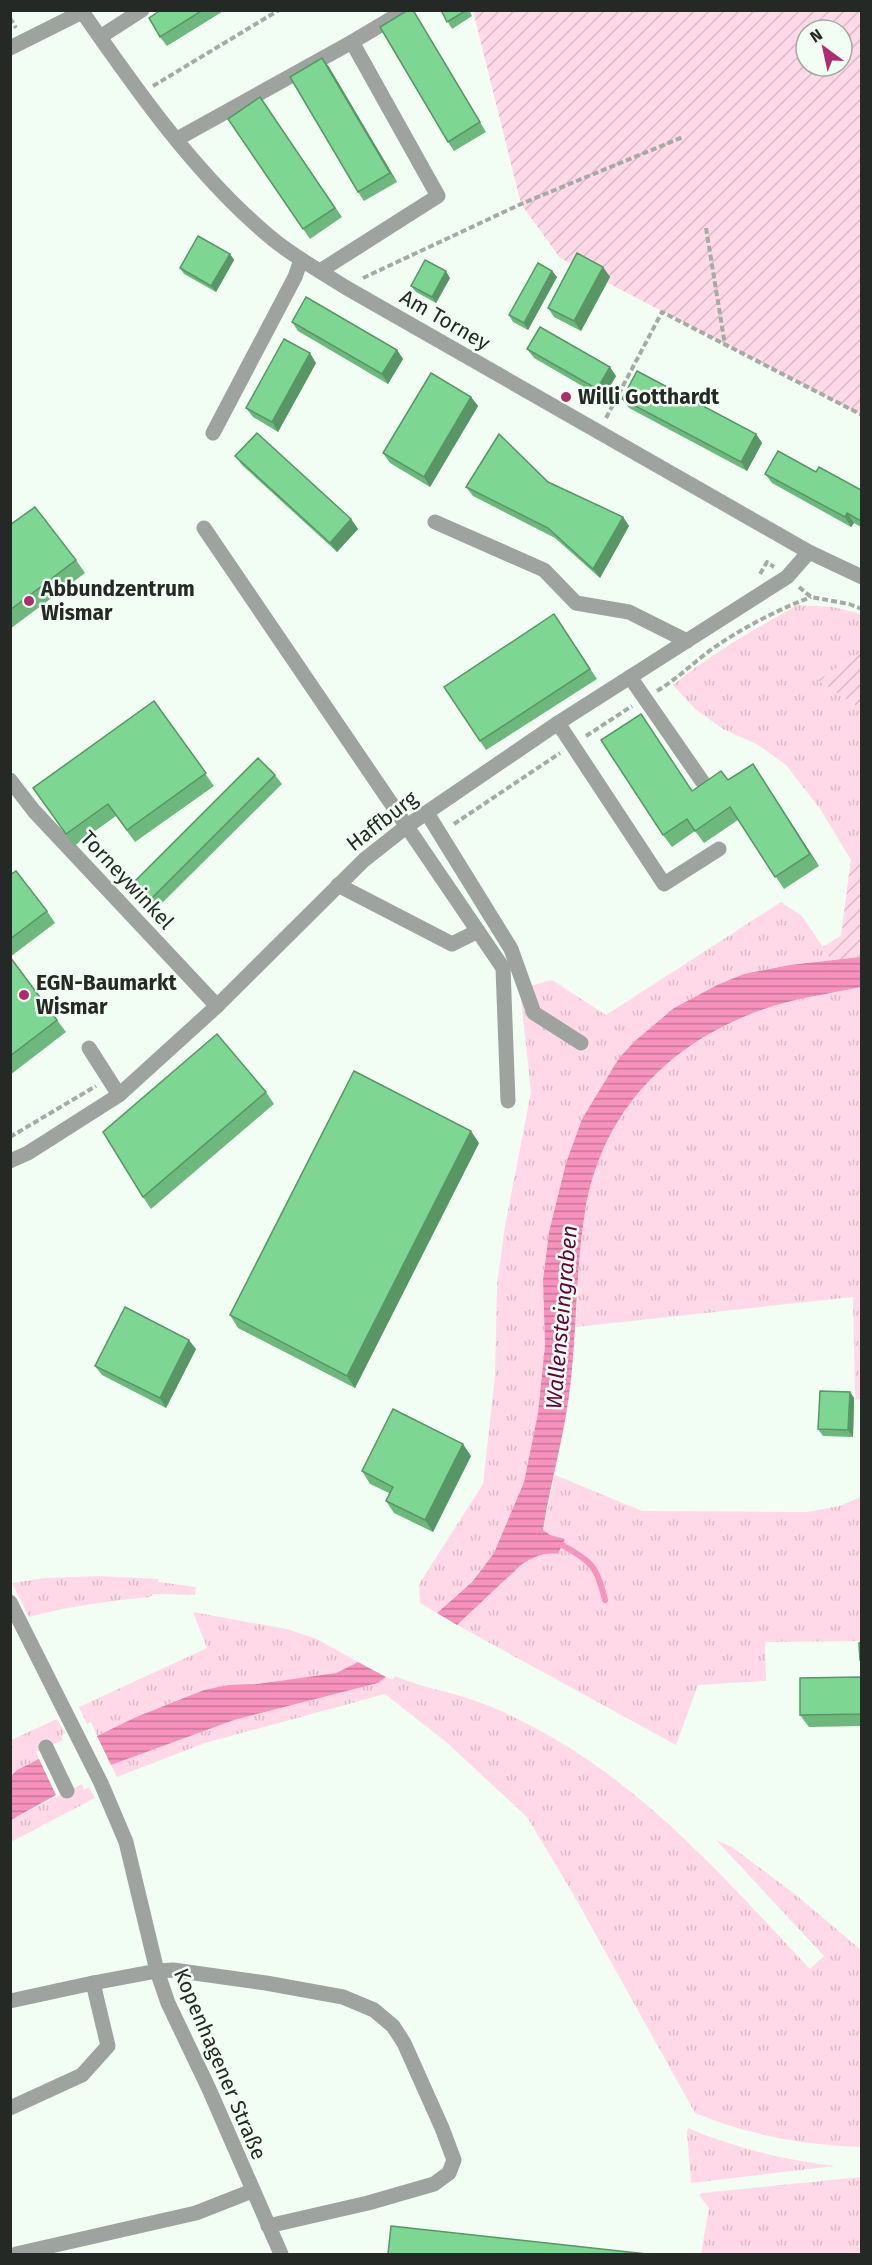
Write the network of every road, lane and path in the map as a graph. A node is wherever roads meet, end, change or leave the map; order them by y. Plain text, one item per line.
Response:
1 (142, 10) edge
2 (279, 10) edge
3 (406, 10) edge
4 (82, 11) edge
5 (121, 16) edge
6 (100, 37) junction
7 (352, 42) junction
8 (10, 48) edge
9 (140, 94) junction
10 (683, 137) dead end
11 (177, 139) junction
12 (706, 228) dead end
13 (301, 260) junction
14 (320, 271) junction
15 (345, 287) junction
16 (725, 346) junction
17 (861, 416) edge
18 (599, 431) junction
19 (213, 433) dead end
20 (435, 522) dead end
21 (204, 528) dead end
22 (809, 552) junction
23 (787, 577) junction
24 (861, 577) edge
25 (811, 597) junction
26 (861, 609) edge
27 (687, 641) junction
28 (630, 678) junction
29 (645, 697) junction
30 (558, 723) junction
31 (572, 745) junction
32 (10, 780) edge
33 (702, 781) edge
34 (427, 813) junction
35 (407, 826) junction
36 (439, 833) junction
37 (718, 849) dead end
38 (338, 885) junction
39 (478, 931) junction
40 (217, 1006) junction
41 (581, 1043) dead end
42 (89, 1048) dead end
43 (119, 1095) junction
44 (508, 1101) dead end
45 (10, 1161) edge
46 (10, 1602) edge
47 (46, 1747) dead end
48 (67, 1791) dead end
49 (157, 1971) junction
50 (93, 1983) junction
51 (10, 2001) edge
52 (10, 2108) edge
53 (252, 2192) junction
54 (268, 2226) junction
55 (16, 2254) edge
56 (281, 2254) edge

1 - 5 street
2 - 9 path
3 - 7 street
4 - 6 street, Am Torney
4 - 8 street
5 - 6 street
6 - 9 street, Am Torney
7 - 11 street
7 - 14 street
9 - 11 street, Am Torney
10 - 15 path
11 - 13 street, Am Torney
12 - 16 path
13 - 14 street, Am Torney
13 - 19 street
14 - 15 street, Am Torney
15 - 18 street, Am Torney
16 - 17 path
16 - 18 path
18 - 22 street, Am Torney
20 - 27 street
21 - 35 street
22 - 23 street, Haffburg
22 - 24 street, Am Torney
23 - 25 path
23 - 27 street, Haffburg
25 - 26 path
25 - 29 path
27 - 28 street, Haffburg
28 - 29 street
28 - 30 street, Haffburg
29 - 31 path
29 - 33 street
30 - 31 street
30 - 34 street, Haffburg
31 - 36 path
31 - 37 street
32 - 40 street, Torneywinkel
34 - 35 street, Haffburg
34 - 36 street
35 - 38 street, Haffburg
35 - 39 street
36 - 41 street
38 - 39 street
38 - 40 street, Haffburg
39 - 44 street
40 - 43 street, Haffburg
42 - 43 street
43 - 45 street, Haffburg
46 - 49 street, Kopenhagener Straße
47 - 48 street
49 - 50 street
49 - 53 street, Kopenhagener Straße
49 - 54 street
50 - 51 street
50 - 52 street
53 - 54 street, Kopenhagener Straße
53 - 55 street
54 - 56 street, Kopenhagener Straße

